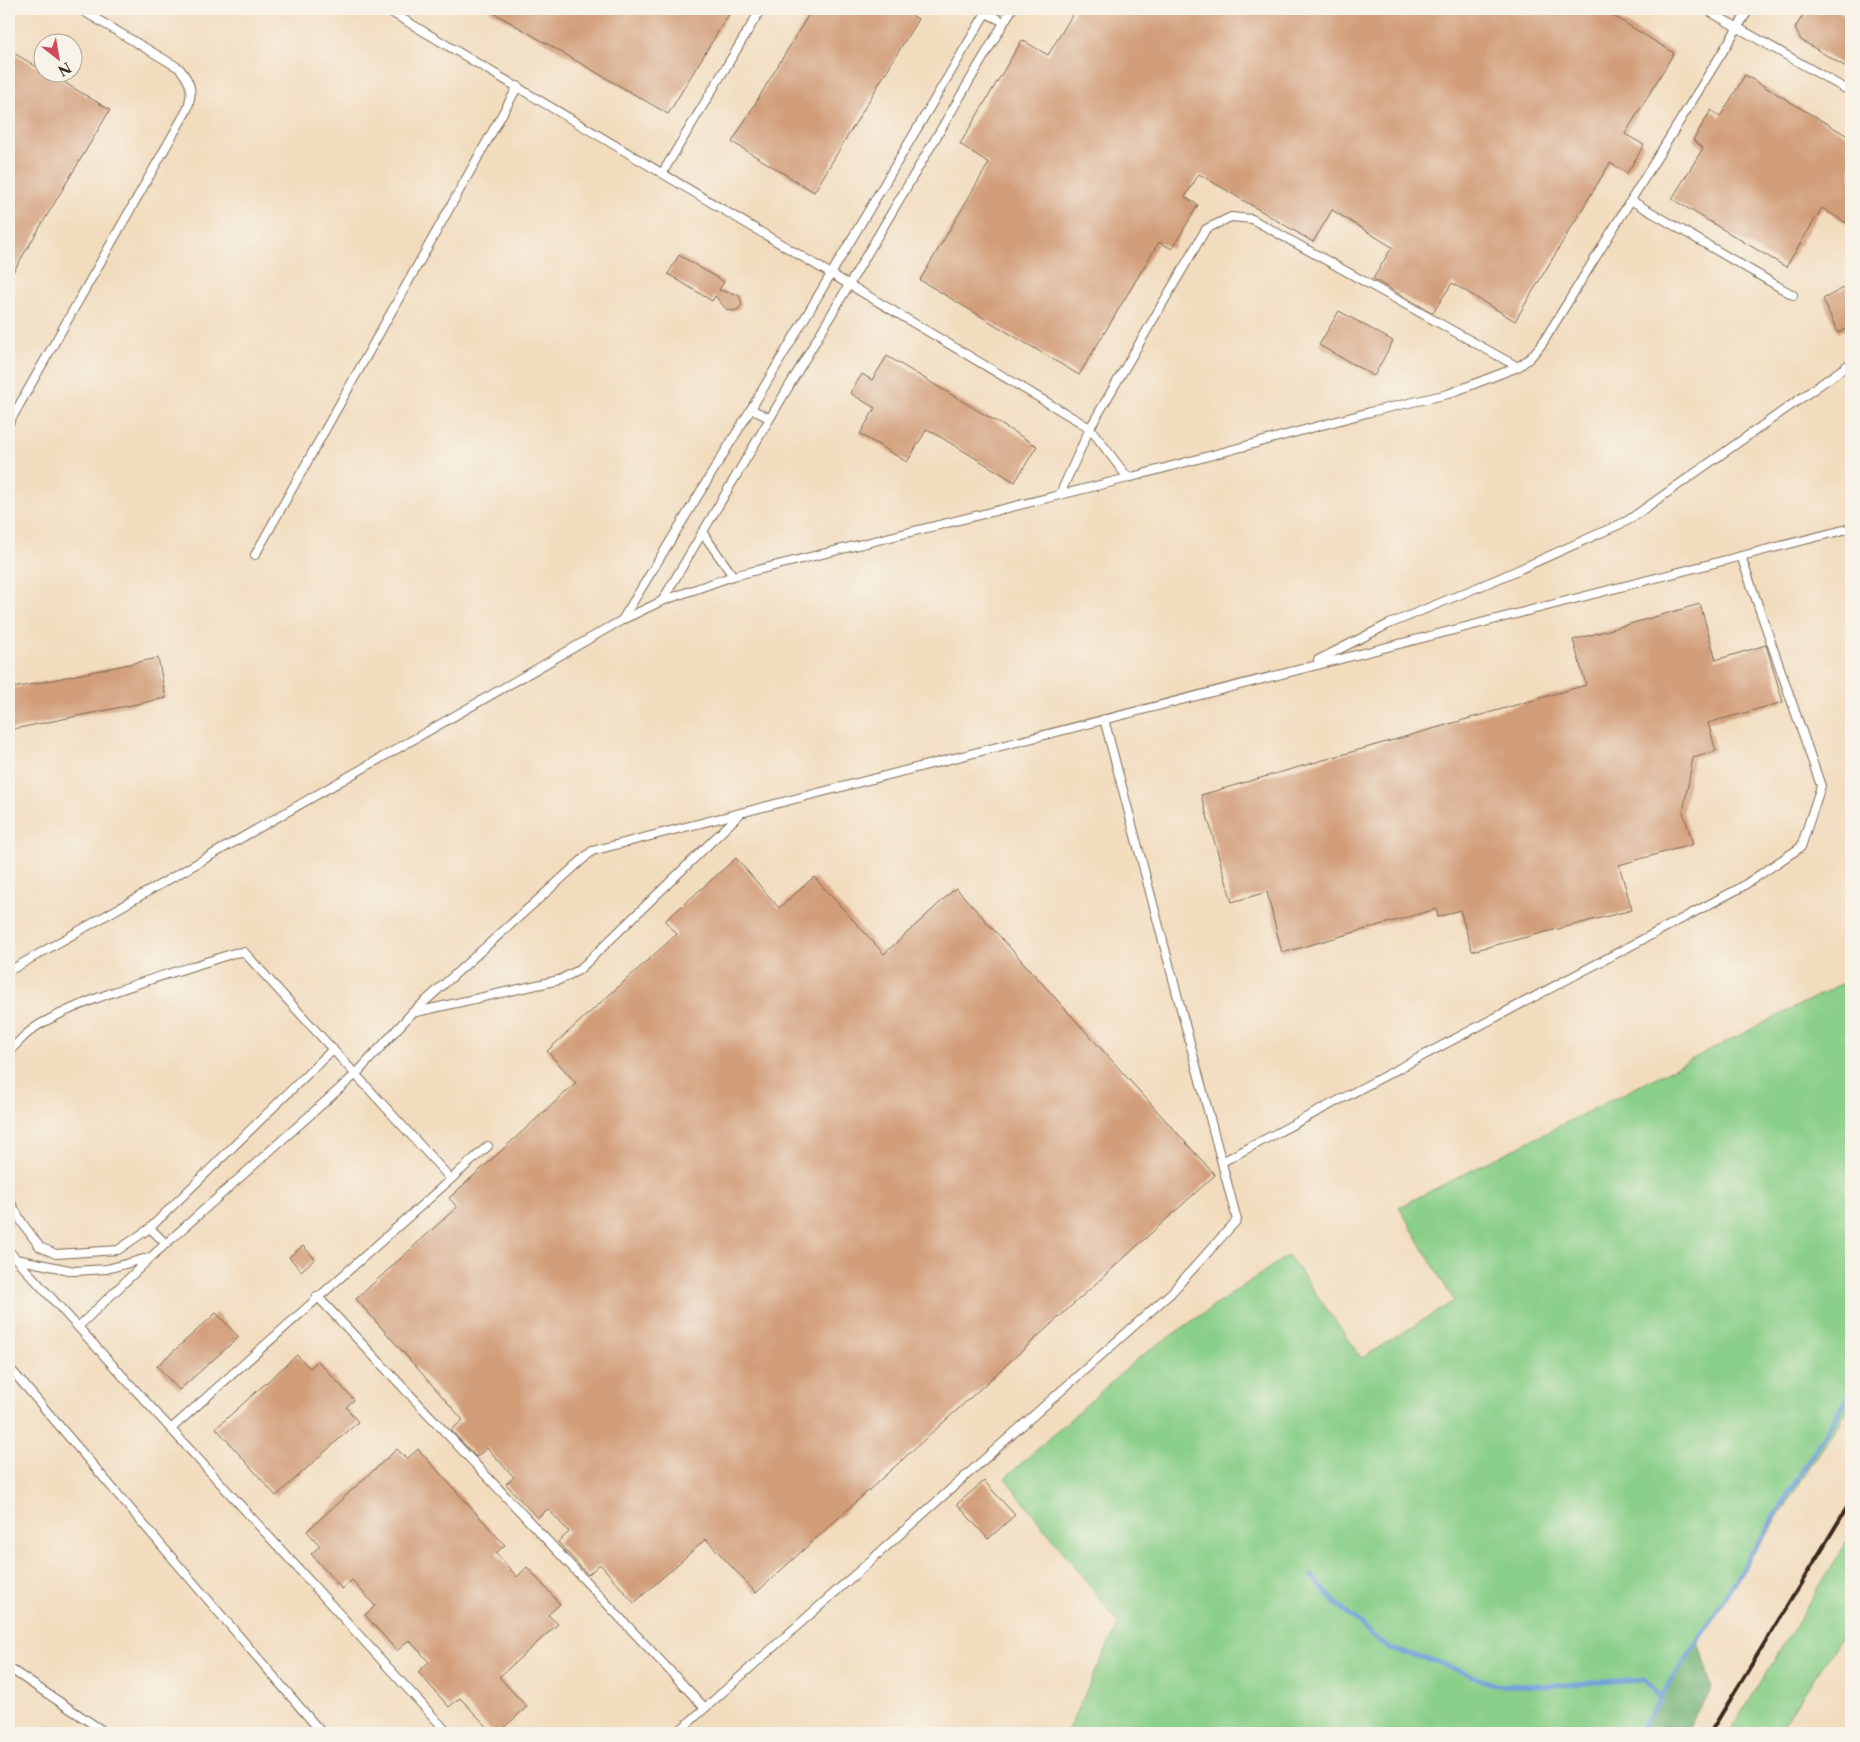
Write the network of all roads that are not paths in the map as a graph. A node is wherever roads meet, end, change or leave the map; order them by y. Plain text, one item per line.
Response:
1 (386, 9) edge
2 (761, 9) edge
3 (1012, 9) edge
4 (1705, 9) edge
5 (1750, 9) edge
6 (82, 10) edge
7 (987, 11) edge
8 (1004, 22) junction
9 (1738, 28) junction
10 (518, 86) junction
11 (1851, 92) edge
12 (663, 172) junction
13 (1632, 201) junction
14 (832, 274) junction
15 (849, 283) junction
16 (1793, 295) dead end
17 (1851, 363) edge
18 (1518, 367) junction
19 (751, 409) junction
20 (769, 418) junction
21 (9, 423) edge
22 (1090, 428) junction
23 (1128, 478) junction
24 (1060, 494) junction
25 (1851, 528) edge
26 (702, 532) junction
27 (255, 556) dead end
28 (1741, 556) junction
29 (733, 576) junction
30 (662, 600) junction
31 (622, 620) junction
32 (1305, 667) junction
33 (1104, 719) junction
34 (741, 813) junction
35 (9, 970) edge
36 (411, 1014) junction
37 (333, 1049) junction
38 (9, 1052) edge
39 (356, 1074) junction
40 (488, 1146) dead end
41 (1222, 1162) junction
42 (450, 1178) junction
43 (9, 1200) edge
44 (150, 1228) junction
45 (166, 1244) junction
46 (9, 1251) edge
47 (151, 1256) junction
48 (16, 1259) junction
49 (317, 1296) junction
50 (79, 1326) junction
51 (9, 1367) edge
52 (172, 1428) junction
53 (9, 1668) edge
54 (705, 1708) junction
55 (106, 1733) edge
56 (322, 1733) edge
57 (448, 1733) edge
58 (678, 1733) edge

1 - 10 lane
2 - 12 lane
3 - 8 lane
4 - 9 lane
5 - 9 lane
6 - 21 lane
7 - 8 lane
7 - 14 lane
8 - 15 lane
9 - 11 lane
9 - 13 lane
10 - 12 lane
10 - 27 lane
12 - 14 lane
13 - 16 lane
13 - 18 lane
14 - 15 lane
14 - 19 lane
15 - 20 lane
15 - 22 lane
17 - 32 lane
18 - 22 lane
18 - 23 lane
19 - 20 lane
19 - 31 lane
20 - 26 lane
22 - 23 lane
22 - 24 lane
23 - 24 lane
24 - 29 lane
25 - 28 lane
26 - 29 lane
26 - 30 lane
28 - 32 lane
28 - 41 lane
29 - 30 lane
30 - 31 lane
31 - 35 lane
32 - 33 lane
33 - 34 lane
33 - 41 lane
34 - 36 lane
34 - 36 lane
36 - 39 lane
37 - 38 lane
37 - 39 lane
37 - 44 lane
39 - 42 lane
39 - 45 lane
40 - 42 lane
41 - 54 lane
42 - 49 lane
43 - 44 lane
44 - 45 lane
45 - 47 lane
46 - 48 lane
47 - 48 lane
47 - 50 lane
48 - 50 lane
49 - 52 lane
49 - 54 lane
50 - 52 lane
51 - 56 lane
52 - 57 lane
53 - 55 lane
54 - 58 lane

